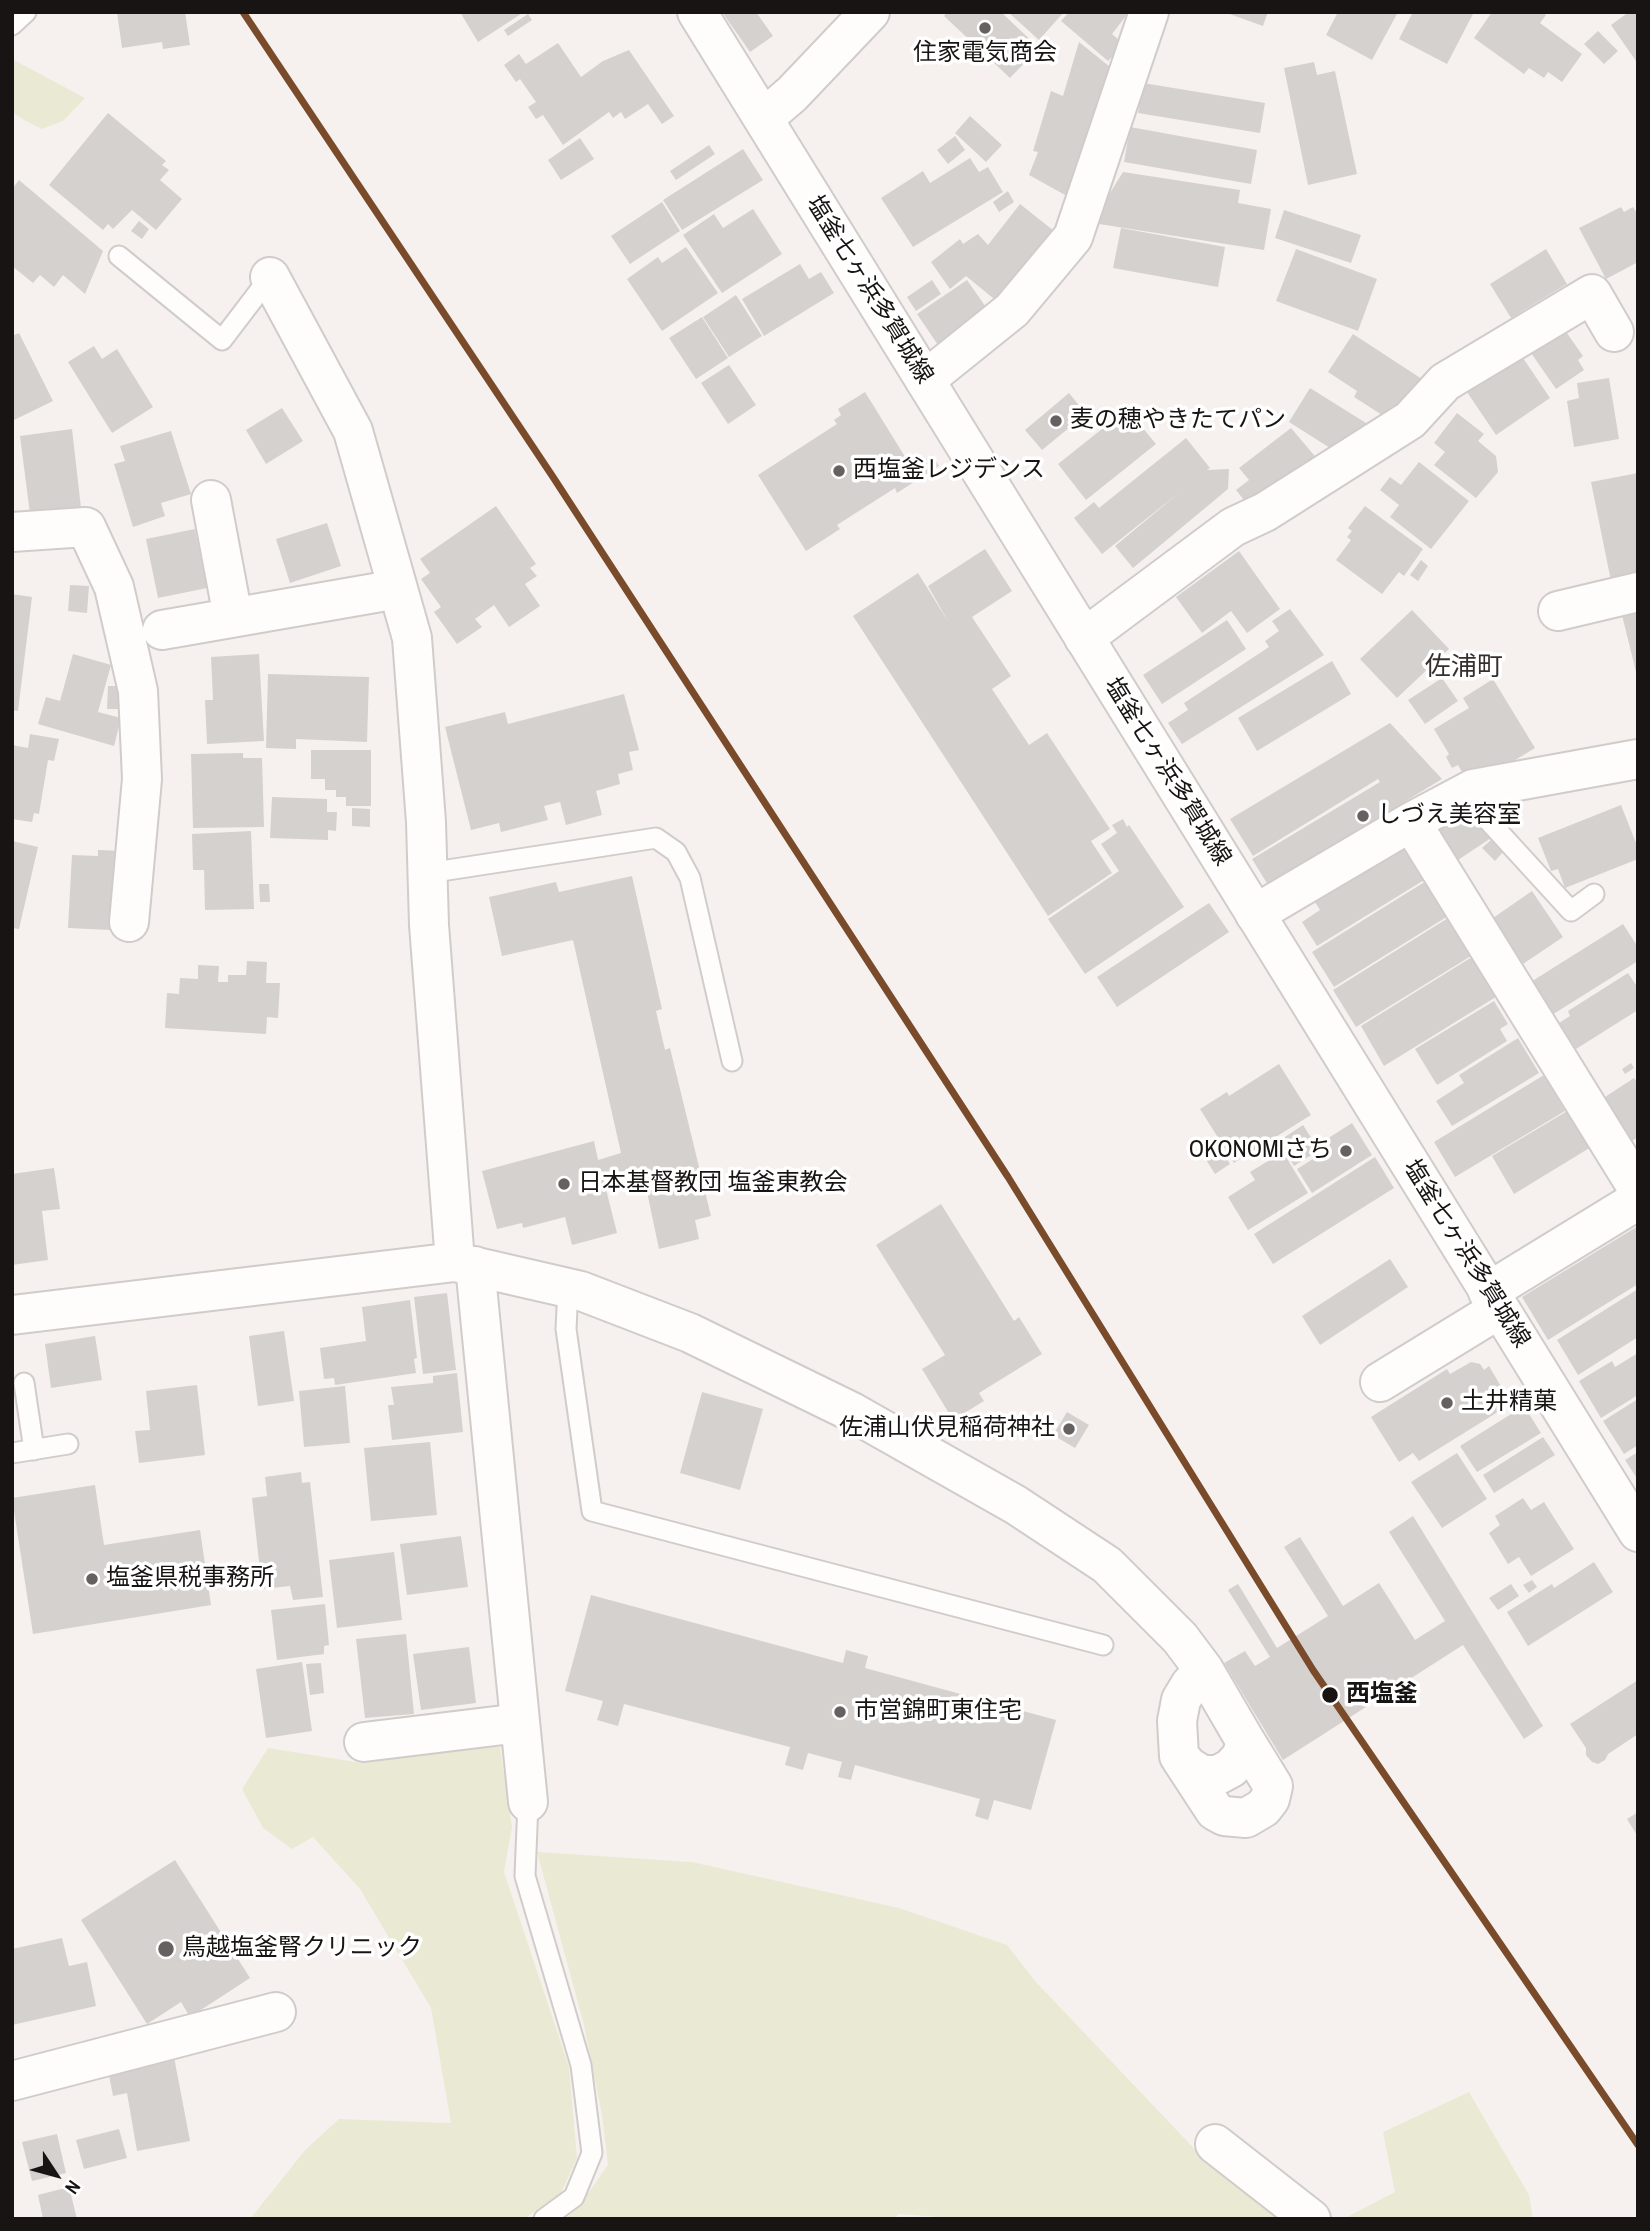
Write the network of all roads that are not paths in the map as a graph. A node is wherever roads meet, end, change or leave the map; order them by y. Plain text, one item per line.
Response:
1 (26, 12) edge
2 (697, 12) edge
3 (870, 12) edge
4 (1150, 12) edge
5 (12, 25) edge
6 (764, 118) junction
7 (119, 256) dead end
8 (270, 278) joint
9 (1614, 332) dead end
10 (925, 380) junction
11 (211, 500) dead end
12 (12, 533) edge
13 (398, 589) junction
14 (1638, 592) edge
15 (1558, 611) dead end
16 (233, 617) junction
17 (162, 630) dead end
18 (1084, 638) junction
19 (1638, 759) edge
20 (1464, 794) junction
21 (1411, 822) junction
22 (428, 873) junction
23 (1594, 894) dead end
24 (1255, 914) junction
25 (129, 922) dead end
26 (732, 1061) dead end
27 (1638, 1189) edge
28 (1638, 1200) edge
29 (465, 1264) junction
30 (568, 1288) junction
31 (1494, 1300) junction
32 (12, 1315) edge
33 (1380, 1382) dead end
34 (24, 1383) dead end
35 (68, 1444) dead end
36 (34, 1450) junction
37 (12, 1452) edge
38 (1638, 1532) edge
39 (1103, 1645) dead end
40 (1204, 1670) junction
41 (520, 1723) junction
42 (364, 1742) dead end
43 (1246, 1742) junction
44 (1179, 1756) junction
45 (528, 1802) joint
46 (276, 2012) dead end
47 (12, 2081) edge
48 (1215, 2144) dead end
49 (544, 2219) edge
50 (1311, 2219) edge

1 - 5 lane
2 - 6 street, 塩釜七ヶ浜多賀城線
3 - 6 street
4 - 10 street
6 - 10 street, 塩釜七ヶ浜多賀城線
7 - 8 lane
8 - 13 street
9 - 18 street
10 - 18 street, 塩釜七ヶ浜多賀城線
11 - 16 street
12 - 25 street
13 - 16 street
13 - 22 street
14 - 15 street
16 - 17 street
18 - 24 street, 塩釜七ヶ浜多賀城線
19 - 20 street
20 - 21 street
20 - 23 lane
21 - 24 street
21 - 27 street
22 - 26 lane
22 - 29 street
24 - 31 street, 塩釜七ヶ浜多賀城線
28 - 31 street
29 - 30 street
29 - 32 street
29 - 41 street
30 - 39 lane
30 - 40 street
31 - 33 street
31 - 38 street, 塩釜七ヶ浜多賀城線
34 - 36 lane
35 - 36 lane
36 - 37 lane
40 - 43 street
40 - 44 street
41 - 42 street
41 - 45 street
43 - 44 street
43 - 44 street
45 - 49 lane
46 - 47 street
48 - 50 street

